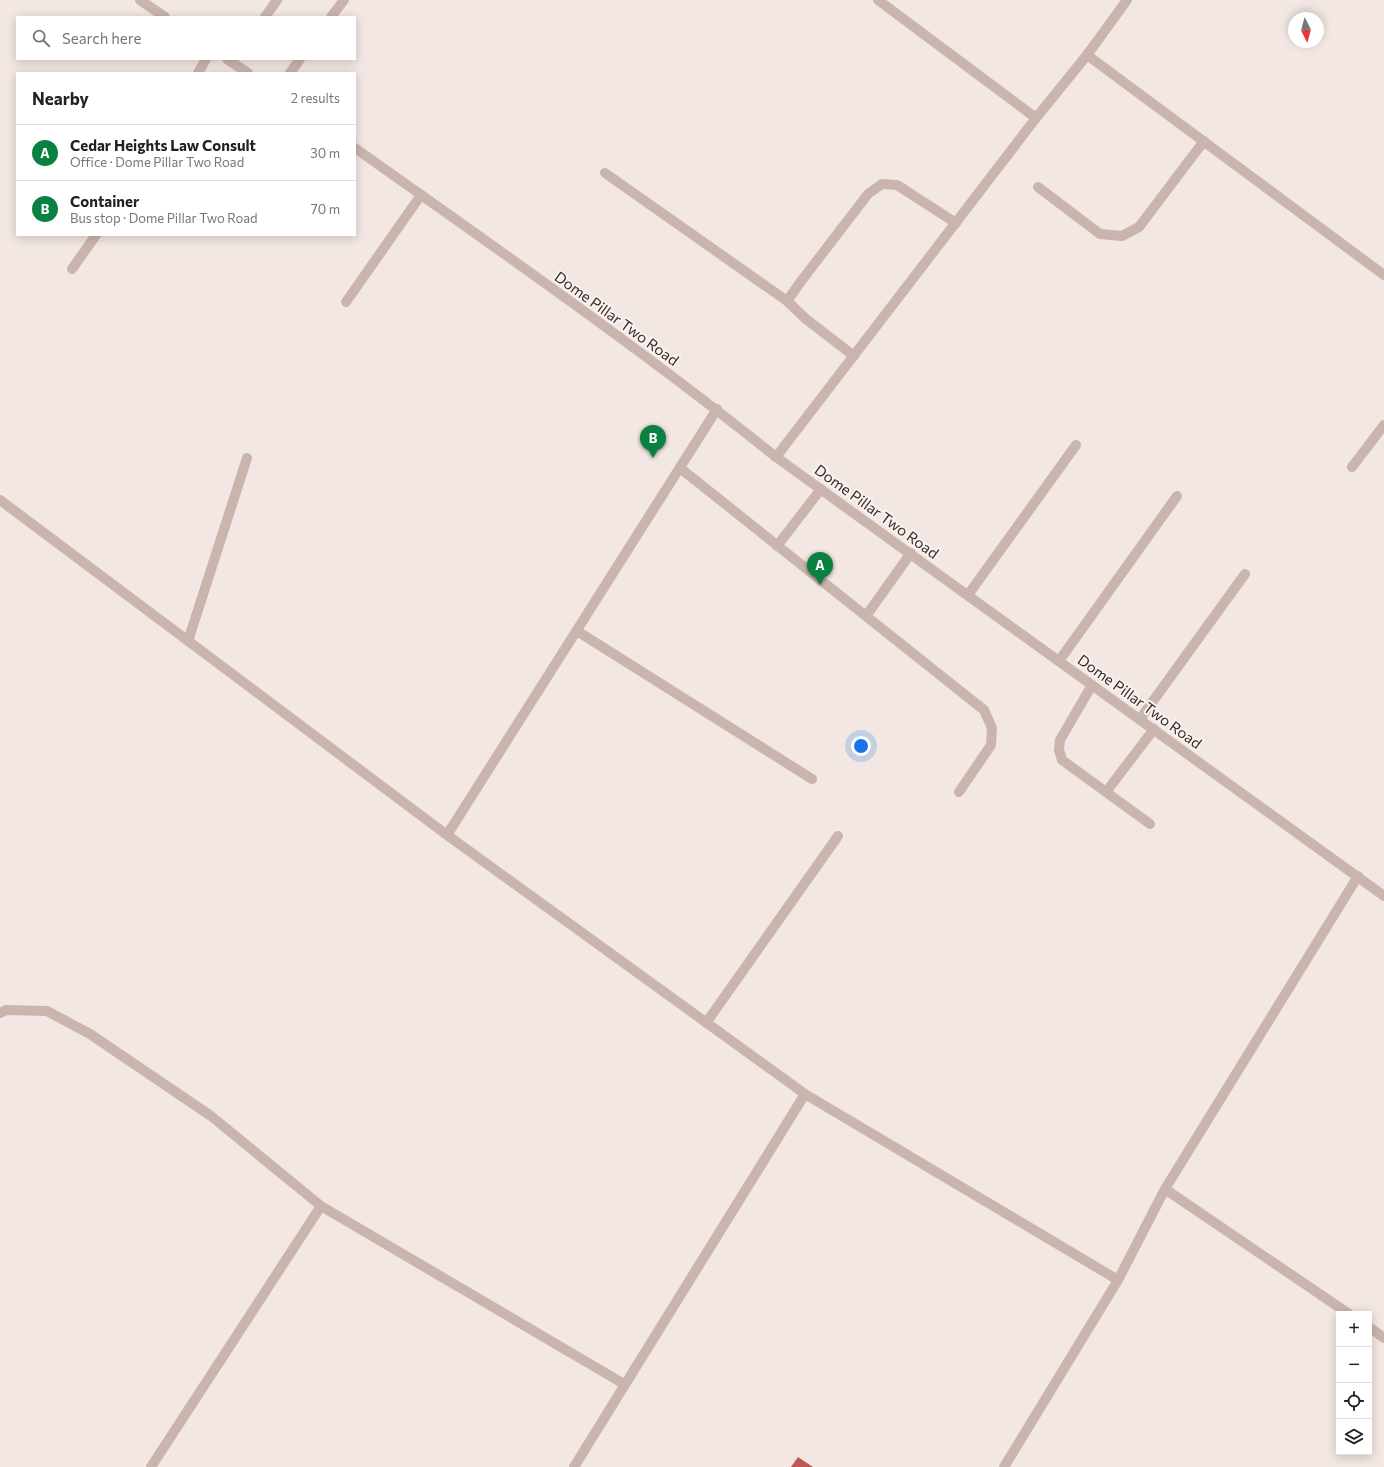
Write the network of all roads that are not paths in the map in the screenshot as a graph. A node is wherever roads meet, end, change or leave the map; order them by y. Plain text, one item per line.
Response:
1 (140, 0) edge
2 (277, 0) edge
3 (344, 0) edge
4 (878, 0) edge
5 (1126, 0) edge
6 (164, 16) edge
7 (266, 16) edge
8 (332, 16) edge
9 (1087, 55) junction
10 (205, 60) edge
11 (231, 60) edge
12 (299, 60) edge
13 (199, 72) edge
14 (247, 72) edge
15 (291, 72) edge
16 (1036, 118) junction
17 (1204, 141) junction
18 (356, 149) edge
19 (605, 173) dead end
20 (1038, 187) dead end
21 (421, 195) junction
22 (956, 223) junction
23 (95, 236) edge
24 (72, 269) dead end
25 (1384, 275) edge
26 (346, 302) dead end
27 (787, 302) junction
28 (854, 356) junction
29 (717, 409) junction
30 (1384, 425) edge
31 (1076, 445) dead end
32 (776, 457) junction
33 (247, 458) dead end
34 (1352, 467) dead end
35 (680, 468) junction
36 (821, 489) junction
37 (1177, 496) dead end
38 (0, 500) edge
39 (777, 546) junction
40 (911, 553) junction
41 (1246, 574) dead end
42 (968, 595) junction
43 (866, 616) junction
44 (577, 631) junction
45 (188, 641) junction
46 (1059, 661) junction
47 (1092, 685) junction
48 (1140, 719) junction
49 (1154, 729) junction
50 (812, 779) dead end
51 (959, 792) dead end
52 (1106, 792) junction
53 (1150, 824) dead end
54 (447, 835) junction
55 (838, 836) dead end
56 (1358, 876) junction
57 (1384, 896) edge
58 (0, 1013) edge
59 (706, 1023) junction
60 (805, 1094) junction
61 (1165, 1189) junction
62 (320, 1206) junction
63 (1118, 1280) junction
64 (1345, 1311) edge
65 (1372, 1330) edge
66 (1384, 1338) edge
67 (624, 1384) junction
68 (151, 1467) edge
69 (574, 1467) edge
70 (1004, 1467) edge

1 - 6 street
2 - 7 street
3 - 8 street
4 - 16 street
5 - 9 street
9 - 16 street
9 - 17 street
10 - 13 street
11 - 14 street
12 - 15 street
16 - 22 street
17 - 20 street
17 - 25 street
18 - 21 street, Dome Pillar Two Road
19 - 27 street
21 - 26 street
21 - 29 street, Dome Pillar Two Road
22 - 27 street
22 - 28 street
23 - 24 street
27 - 28 street
28 - 32 street
29 - 32 street, Dome Pillar Two Road
29 - 35 street
30 - 34 street
31 - 42 street
32 - 36 street, Dome Pillar Two Road
33 - 45 street
35 - 39 street
35 - 44 street
36 - 39 street
36 - 40 street, Dome Pillar Two Road
37 - 46 street
38 - 45 street
39 - 43 street
40 - 42 street, Dome Pillar Two Road
40 - 43 street
41 - 48 street
42 - 46 street, Dome Pillar Two Road
43 - 51 street
44 - 50 street
44 - 54 street
45 - 54 street
46 - 47 street, Dome Pillar Two Road
47 - 48 street, Dome Pillar Two Road
47 - 52 street
48 - 49 street, Dome Pillar Two Road
49 - 52 street
49 - 56 street, Dome Pillar Two Road
52 - 53 street
54 - 59 street
55 - 59 street
56 - 57 street, Dome Pillar Two Road
56 - 61 street
58 - 62 street
59 - 60 street
60 - 63 street
60 - 67 street
61 - 63 street
61 - 64 street
62 - 67 street
62 - 68 street
63 - 70 street
65 - 66 street
67 - 69 street

